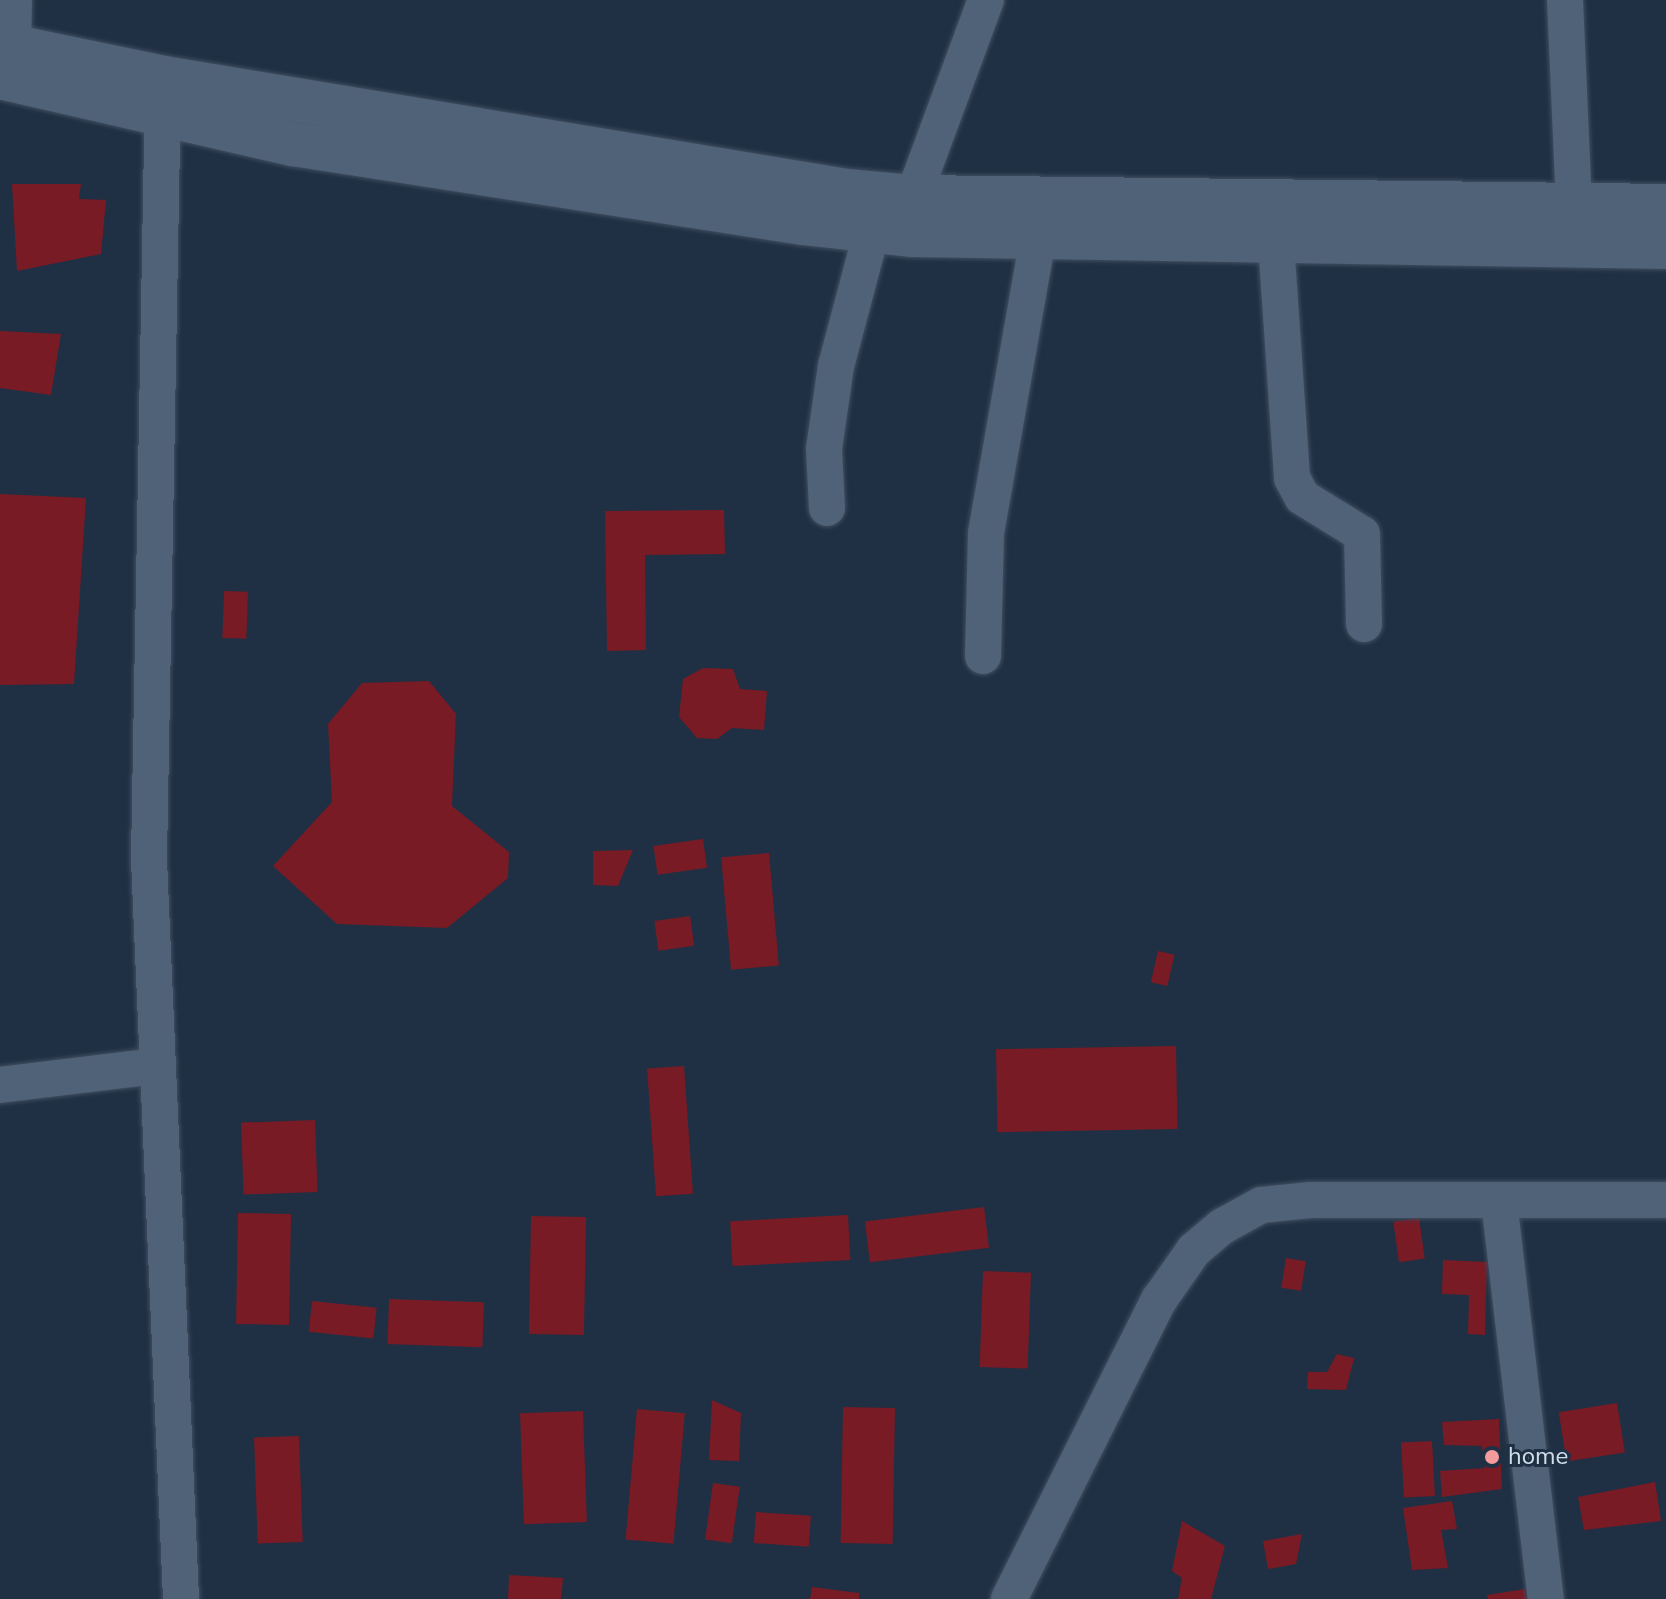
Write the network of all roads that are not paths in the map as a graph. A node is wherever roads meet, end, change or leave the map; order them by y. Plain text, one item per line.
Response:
1 (14, 0) edge
2 (986, 0) edge
3 (1565, 0) edge
4 (4, 57) edge
5 (163, 96) junction
6 (913, 197) junction
7 (1666, 206) edge
8 (1567, 207) junction
9 (872, 231) junction
10 (1038, 239) junction
11 (1276, 242) junction
12 (1666, 247) edge
13 (827, 508) dead end
14 (1364, 624) dead end
15 (983, 656) dead end
16 (158, 1066) junction
17 (0, 1085) edge
18 (1666, 1200) edge
19 (1499, 1201) junction
20 (181, 1599) edge
21 (1009, 1599) edge
22 (1546, 1599) edge

1 - 4 street
2 - 6 street
3 - 8 street
4 - 5 main road
5 - 6 main road
5 - 9 main road
5 - 16 street
6 - 8 main road
7 - 8 main road
9 - 10 main road
9 - 13 street
10 - 11 main road
10 - 15 street
11 - 12 main road
11 - 14 street
16 - 17 street
16 - 20 street
18 - 19 street
19 - 21 street
19 - 22 street

